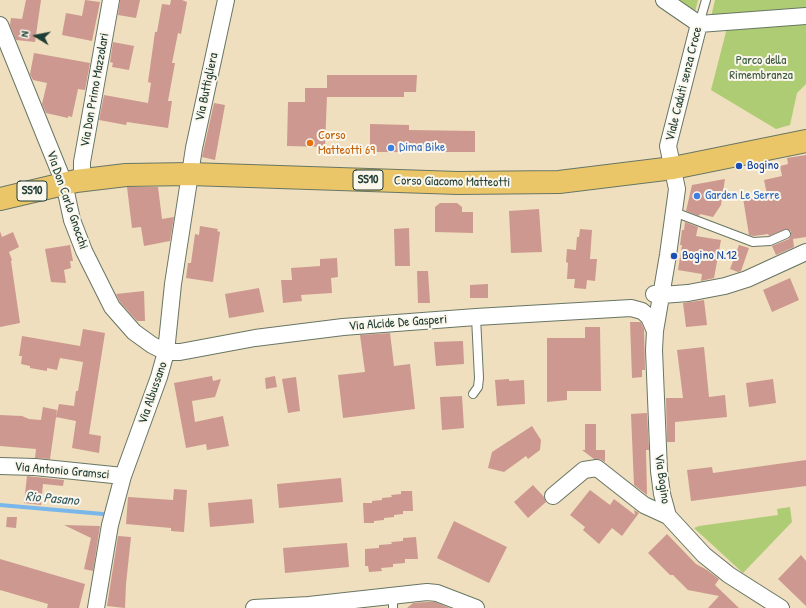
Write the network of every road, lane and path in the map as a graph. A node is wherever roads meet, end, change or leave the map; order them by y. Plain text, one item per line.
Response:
1 (111, 0) edge
2 (226, 0) edge
3 (664, 0) edge
4 (706, 0) edge
5 (806, 16) edge
6 (699, 24) junction
7 (0, 25) edge
8 (806, 141) edge
9 (673, 168) junction
10 (190, 174) junction
11 (73, 181) junction
12 (0, 199) edge
13 (674, 212) junction
14 (786, 234) dead end
15 (806, 252) edge
16 (658, 295) junction
17 (631, 308) junction
18 (476, 317) junction
19 (655, 331) junction
20 (166, 352) junction
21 (473, 394) dead end
22 (0, 466) edge
23 (123, 476) junction
24 (553, 496) dead end
25 (668, 516) junction
26 (393, 602) edge
27 (342, 605) edge
28 (96, 608) edge
29 (254, 608) edge
30 (476, 608) edge
31 (781, 608) edge

1 - 11 street, Via Don Primo Mazzolari
2 - 10 street, Via Buttigliera
3 - 6 street
4 - 6 lane, Viale Caduti senza Croce
5 - 6 street
6 - 9 street, Viale Caduti senza Croce
7 - 11 street, Via Don Carlo Gnocchi
8 - 9 main road, Corso Giacomo Matteotti / SS10
9 - 10 main road, Corso Giacomo Matteotti / SS10
9 - 13 street
10 - 11 main road, Corso Giacomo Matteotti / SS10
10 - 20 street, Via Albussano
11 - 12 main road, Corso Giacomo Matteotti / SS10
11 - 20 street, Via Don Carlo Gnocchi
13 - 14 lane
13 - 16 street, Via Alcide De Gasperi
15 - 16 street
16 - 17 street, Via Alcide De Gasperi
16 - 19 street, Via Bogino
17 - 18 street, Via Alcide De Gasperi
17 - 19 street, Via Alcide De Gasperi
18 - 20 street, Via Alcide De Gasperi
18 - 21 lane
19 - 25 street, Via Bogino
20 - 23 street, Via Albussano
22 - 23 street, Via Antonio Gramsci
23 - 28 street, Via Albussano
24 - 25 street
25 - 31 street, Via Bogino
26 - 27 street
26 - 30 street
27 - 29 street

